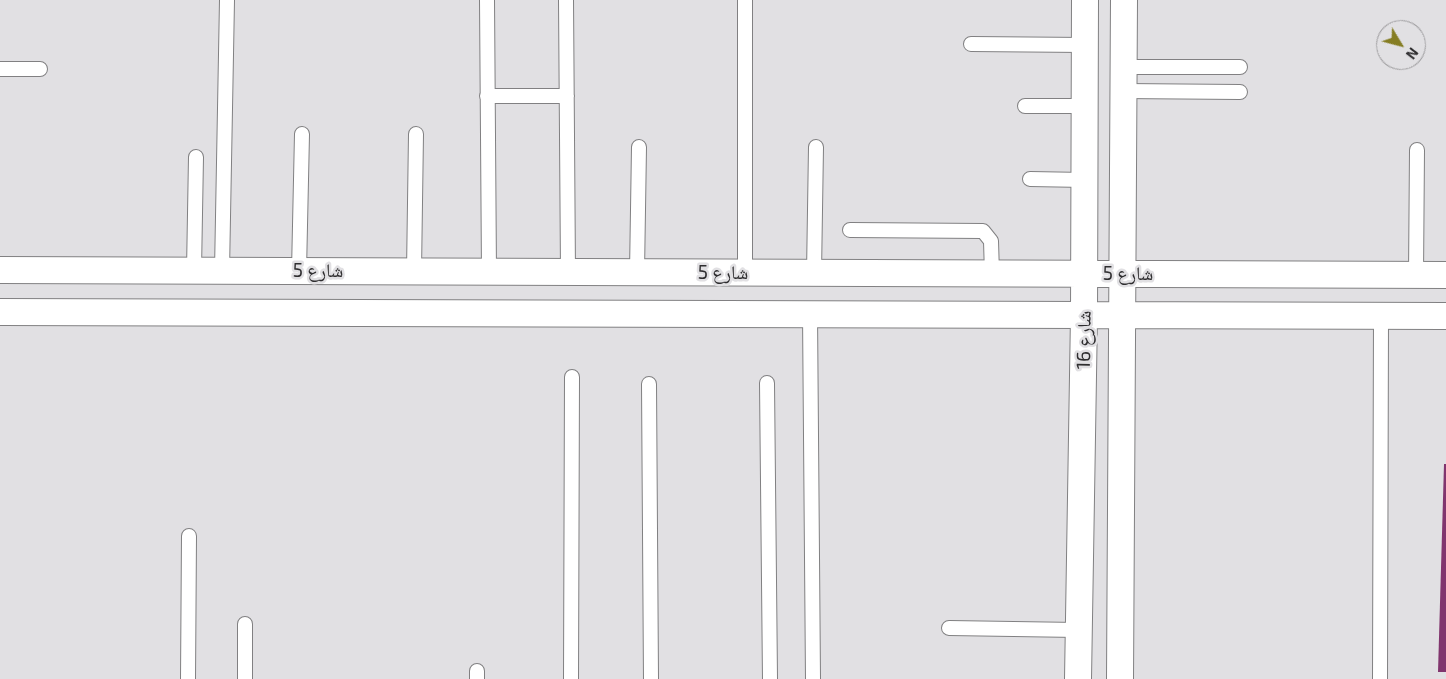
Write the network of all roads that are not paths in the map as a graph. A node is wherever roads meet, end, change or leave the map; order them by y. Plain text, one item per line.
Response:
1 (227, 0) edge
2 (487, 0) edge
3 (566, 0) edge
4 (745, 0) edge
5 (1085, 0) edge
6 (1124, 0) edge
7 (971, 44) dead end
8 (1085, 45) junction
9 (1240, 67) dead end
10 (0, 69) edge
11 (40, 70) dead end
12 (1124, 79) junction
13 (1240, 92) dead end
14 (488, 96) junction
15 (567, 96) junction
16 (1025, 106) dead end
17 (1085, 106) junction
18 (302, 134) dead end
19 (416, 134) dead end
20 (639, 147) dead end
21 (816, 147) dead end
22 (1418, 150) dead end
23 (196, 157) dead end
24 (1030, 180) dead end
25 (1085, 180) junction
26 (850, 230) dead end
27 (0, 270) edge
28 (194, 270) junction
29 (222, 271) junction
30 (299, 271) junction
31 (414, 271) junction
32 (489, 272) junction
33 (568, 272) junction
34 (637, 272) junction
35 (746, 273) junction
36 (814, 273) junction
37 (992, 274) junction
38 (1085, 274) junction
39 (1123, 274) junction
40 (1416, 275) junction
41 (1446, 275) edge
42 (0, 312) edge
43 (810, 313) junction
44 (1084, 315) junction
45 (1122, 315) junction
46 (1381, 316) junction
47 (1446, 316) edge
48 (572, 377) dead end
49 (767, 383) dead end
50 (649, 384) dead end
51 (190, 536) dead end
52 (245, 624) dead end
53 (948, 628) dead end
54 (1078, 630) junction
55 (188, 679) edge
56 (246, 679) edge
57 (571, 679) edge
58 (651, 679) edge
59 (770, 679) edge
60 (813, 679) edge
61 (1078, 679) edge
62 (1120, 679) edge
63 (1380, 679) edge

1 - 29 lane
2 - 14 lane
3 - 15 lane
4 - 35 lane
5 - 8 street, شارع 16
6 - 12 street, شارع 16
7 - 8 lane
8 - 17 street, شارع 16
9 - 12 lane
10 - 11 lane
12 - 13 lane
12 - 39 street, شارع 16
14 - 15 lane
14 - 32 lane
15 - 33 lane
16 - 17 lane
17 - 25 street, شارع 16
18 - 30 lane
19 - 31 lane
20 - 34 lane
21 - 36 lane
22 - 40 lane
23 - 28 lane
24 - 25 lane
25 - 38 street, شارع 16
26 - 37 lane
27 - 28 street, شارع 5
28 - 29 street, شارع 5
29 - 30 street, شارع 5
30 - 31 street, شارع 5
31 - 32 street, شارع 5
32 - 33 street, شارع 5
33 - 34 street, شارع 5
34 - 35 street, شارع 5
35 - 36 street, شارع 5
36 - 37 street, شارع 5
37 - 38 street, شارع 5
38 - 39 street, شارع 5
38 - 44 street, شارع 16
39 - 40 street, شارع 5
39 - 45 street, شارع 16
40 - 41 street, شارع 5
42 - 43 street
43 - 44 street
43 - 60 lane
44 - 45 street
44 - 54 street, شارع 16
45 - 46 street
45 - 62 street, شارع 16
46 - 47 street
46 - 63 lane
48 - 57 lane
49 - 59 lane
50 - 58 lane
51 - 55 lane
52 - 56 lane
53 - 54 lane
54 - 61 street, شارع 16

